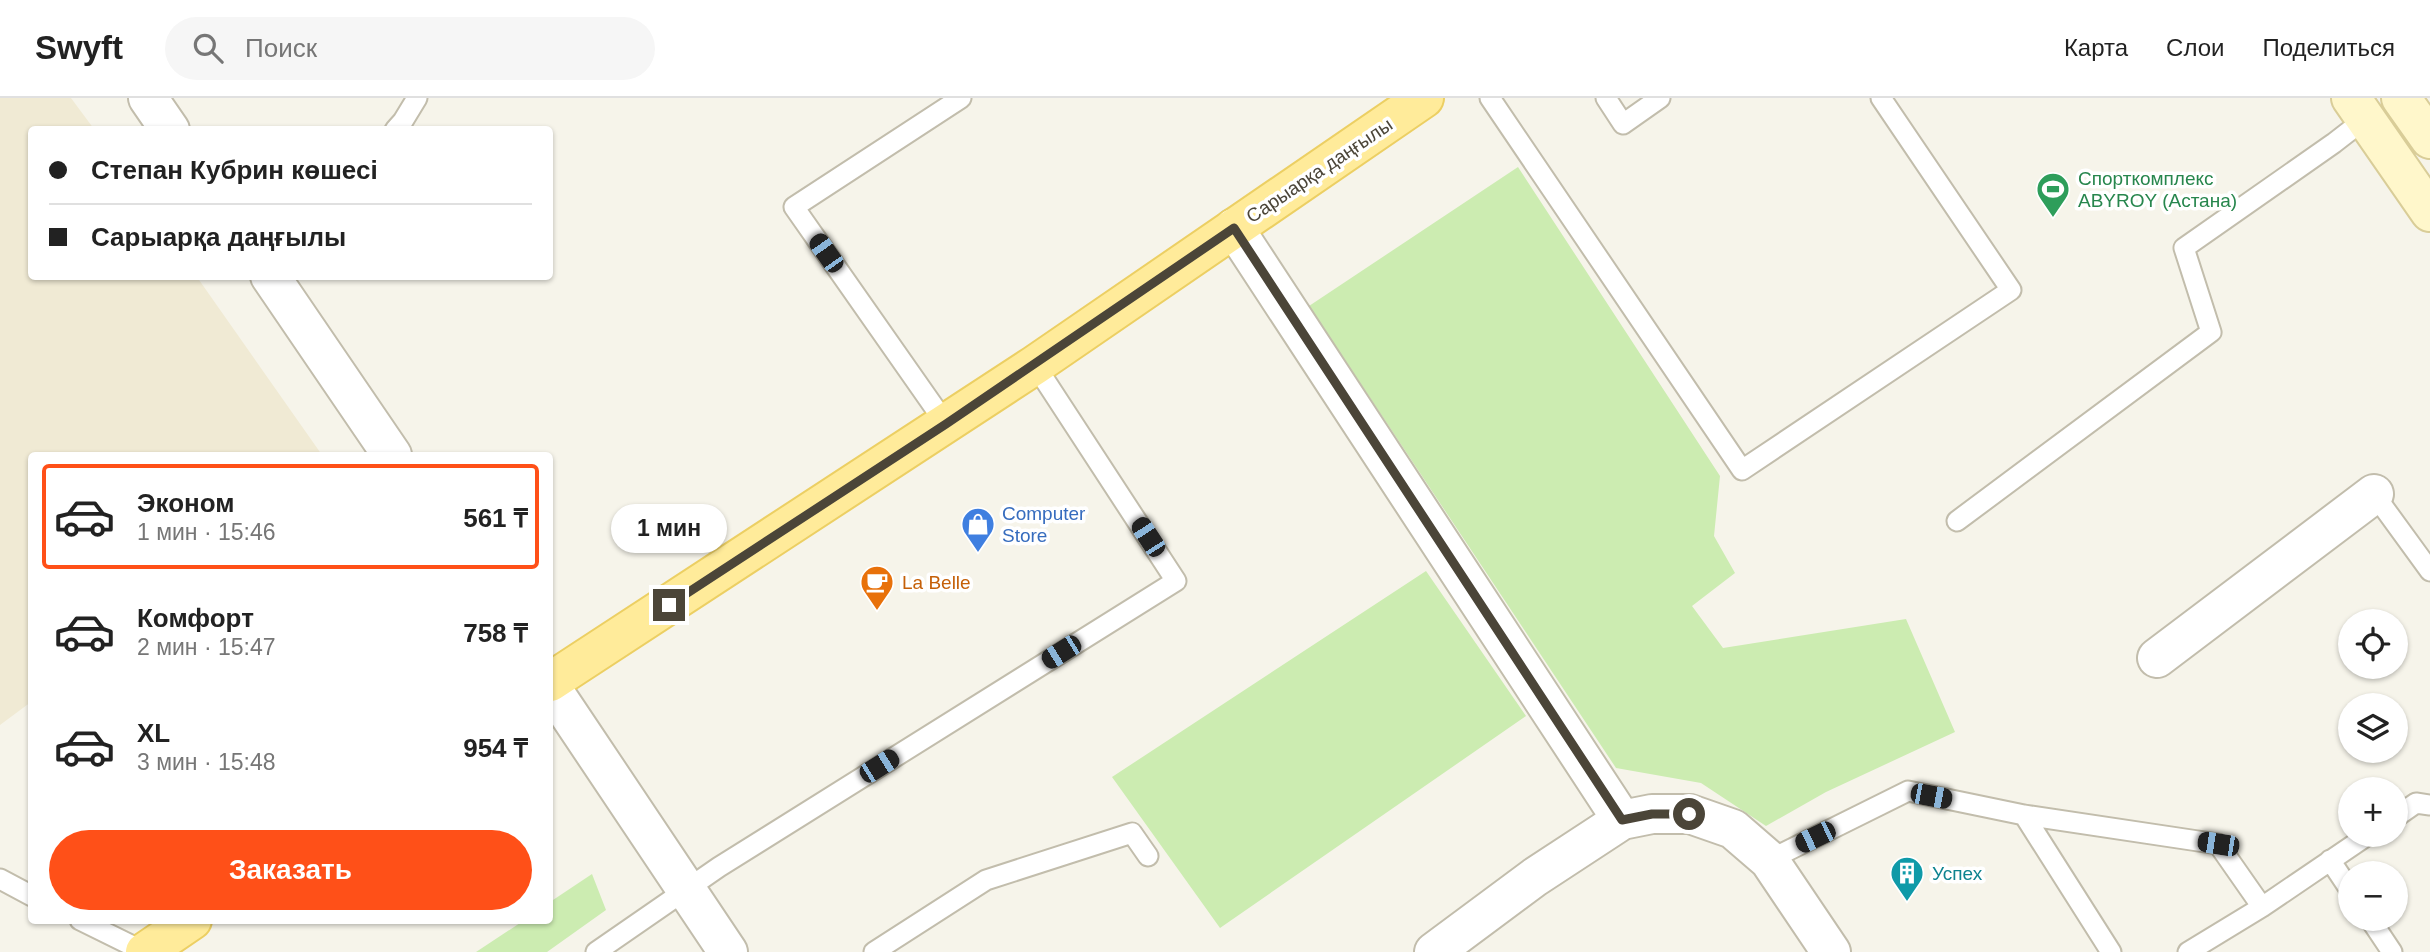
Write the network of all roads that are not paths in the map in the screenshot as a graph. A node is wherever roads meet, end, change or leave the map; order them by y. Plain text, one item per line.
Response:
1 (148, 98) edge
2 (416, 98) edge
3 (961, 98) edge
4 (1424, 98) edge
5 (1490, 98) edge
6 (1606, 98) edge
7 (1660, 98) edge
8 (1881, 98) edge
9 (2401, 98) edge
10 (2358, 108) edge
11 (167, 126) edge
12 (399, 126) edge
13 (2430, 139) edge
14 (2430, 212) edge
15 (1234, 228) junction
16 (273, 280) edge
17 (1035, 365) junction
18 (946, 424) junction
19 (390, 452) edge
20 (2374, 494) joint
21 (1957, 521) dead end
22 (2430, 571) edge
23 (2157, 658) dead end
24 (553, 682) edge
25 (553, 689) edge
26 (2430, 805) edge
27 (2408, 809) edge
28 (2024, 815) junction
29 (1622, 820) junction
30 (2350, 847) edge
31 (1148, 856) dead end
32 (1769, 860) junction
33 (2330, 860) junction
34 (2338, 872) edge
35 (0, 879) edge
36 (684, 890) junction
37 (28, 894) edge
38 (2262, 907) junction
39 (88, 924) edge
40 (186, 924) edge
41 (2378, 931) edge
42 (145, 952) edge
43 (596, 952) edge
44 (728, 952) edge
45 (874, 952) edge
46 (1434, 952) edge
47 (1831, 952) edge
48 (2111, 952) edge
49 (2188, 952) edge
50 (2392, 952) edge

1 - 11 street
2 - 12 lane
3 - 18 lane
4 - 15 main road, Сарыарқа даңғылы
5 - 8 lane
6 - 7 lane
9 - 13 main road
10 - 14 main road
10 - 21 lane
15 - 17 main road, Сарыарқа даңғылы
15 - 29 street
16 - 19 street
17 - 18 main road, Сарыарқа даңғылы
17 - 36 lane
18 - 24 main road, Сарыарқа даңғылы
20 - 22 lane
20 - 23 street
25 - 36 street
26 - 27 lane
28 - 32 lane
28 - 38 lane
28 - 48 lane
29 - 32 street
29 - 46 street
30 - 33 lane
31 - 45 lane
32 - 47 street
33 - 34 lane
33 - 38 lane
35 - 37 lane
36 - 43 lane
36 - 44 street
38 - 49 lane
39 - 42 lane
40 - 42 main road
41 - 50 lane

